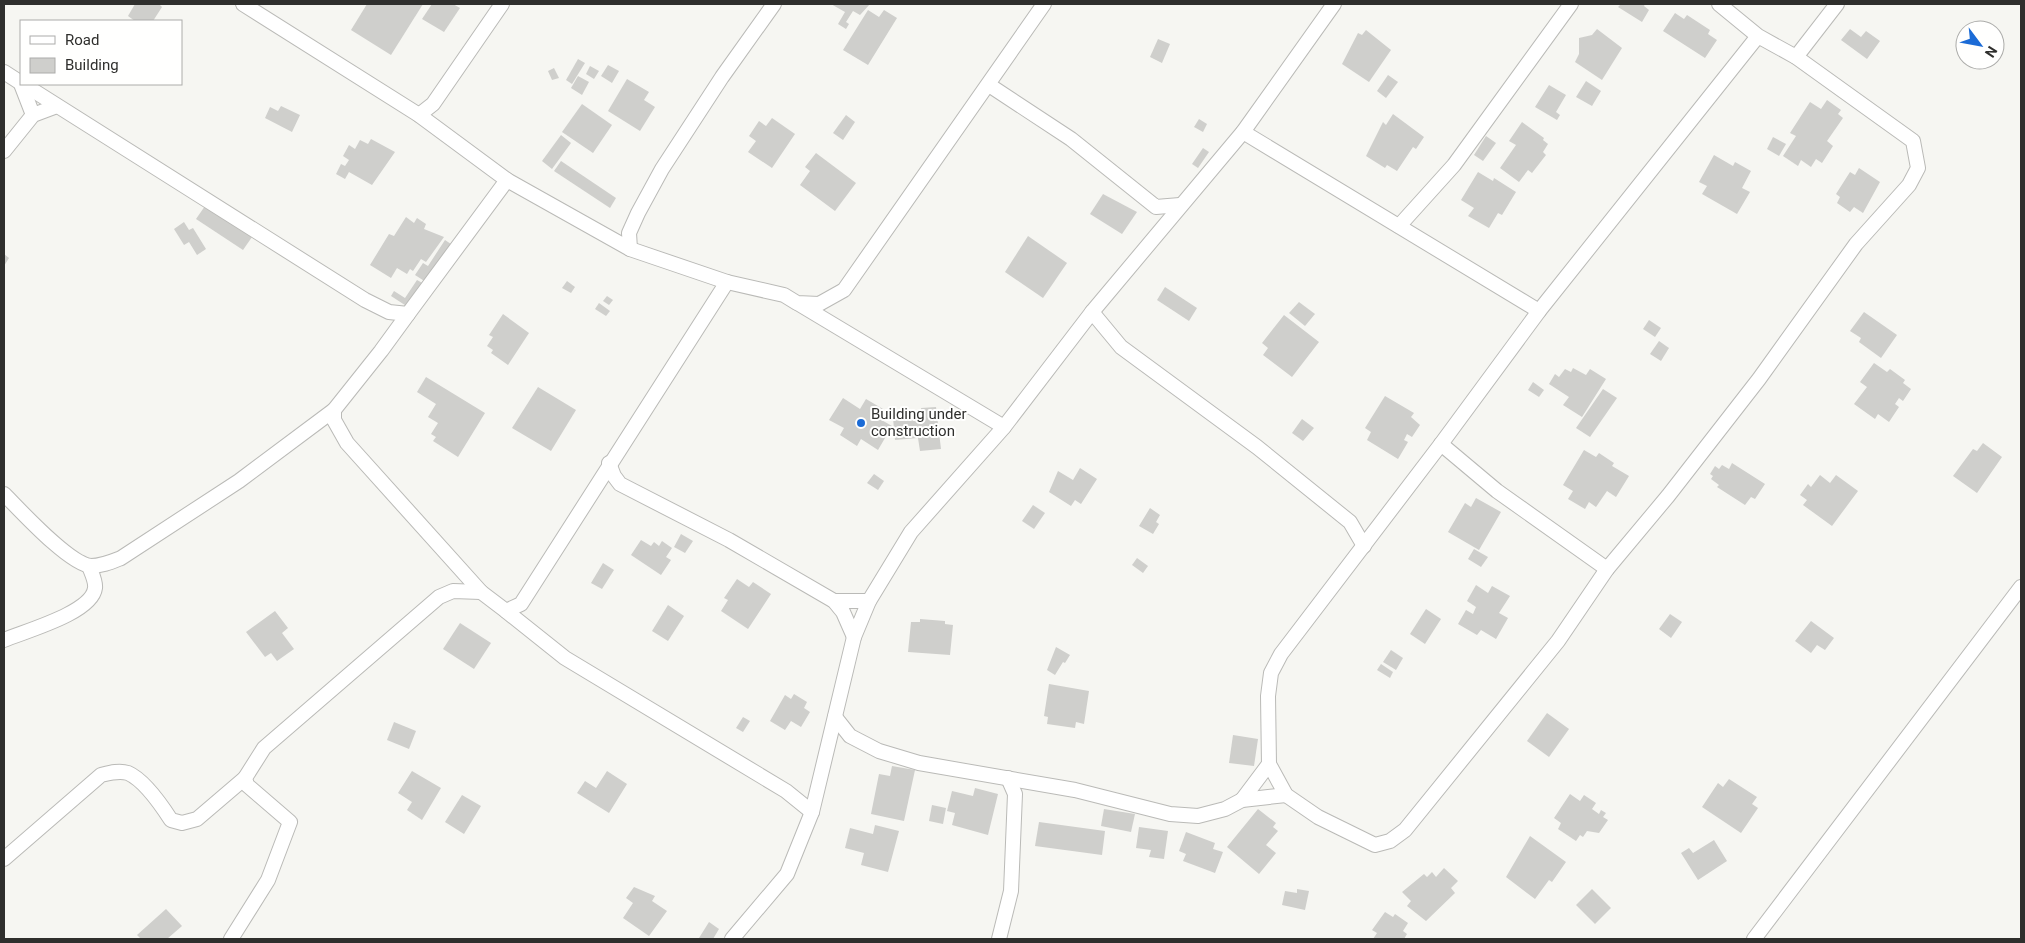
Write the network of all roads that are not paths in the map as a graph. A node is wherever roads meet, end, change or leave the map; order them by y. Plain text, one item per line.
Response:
1 (243, 4) edge
2 (502, 4) edge
3 (774, 4) edge
4 (1044, 4) edge
5 (1334, 4) edge
6 (1572, 4) edge
7 (1719, 4) edge
8 (1837, 4) edge
9 (1758, 36) junction
10 (1796, 58) junction
11 (4, 72) edge
12 (20, 82) edge
13 (23, 85) edge
14 (25, 85) edge
15 (989, 85) junction
16 (57, 106) junction
17 (33, 115) junction
18 (419, 115) junction
19 (1243, 132) junction
20 (4, 151) edge
21 (507, 180) junction
22 (1180, 206) junction
23 (1398, 226) junction
24 (630, 249) junction
25 (727, 282) junction
26 (797, 304) junction
27 (1539, 311) junction
28 (1092, 312) junction
29 (408, 314) junction
30 (334, 410) junction
31 (1004, 427) junction
32 (1441, 444) junction
33 (609, 464) junction
34 (4, 494) edge
35 (1350, 522) junction
36 (1378, 527) junction
37 (1364, 546) junction
38 (89, 566) junction
39 (1607, 569) junction
40 (2021, 587) edge
41 (481, 592) junction
42 (868, 600) junction
43 (834, 601) junction
44 (506, 611) junction
45 (854, 638) junction
46 (4, 640) edge
47 (835, 717) junction
48 (1269, 764) junction
49 (245, 778) junction
50 (1008, 778) junction
51 (1286, 795) junction
52 (1242, 800) junction
53 (812, 812) junction
54 (4, 859) edge
55 (231, 939) edge
56 (732, 939) edge
57 (999, 939) edge
58 (1754, 939) edge

1 - 18 street
2 - 18 street
3 - 24 street
4 - 15 street
5 - 19 street
6 - 23 street
7 - 9 street
8 - 10 street
9 - 10 street
9 - 27 street
10 - 39 street
11 - 12 street
13 - 17 street
14 - 16 street
15 - 22 street
15 - 26 street
16 - 17 street
16 - 29 street
17 - 20 street
18 - 21 street
19 - 22 street
19 - 23 street
21 - 24 street
21 - 29 street
22 - 28 street
23 - 27 street
24 - 25 street
25 - 26 street
25 - 33 street
26 - 31 street
27 - 32 street
28 - 31 street
28 - 35 street
29 - 30 street
30 - 38 street
30 - 41 street
31 - 42 street
32 - 36 street
32 - 39 street
33 - 43 street
33 - 44 street
34 - 38 street
35 - 36 street
35 - 37 street
36 - 37 street
37 - 48 street
38 - 46 street
39 - 51 street
40 - 58 street
41 - 44 street
41 - 49 street
42 - 43 street
42 - 45 street
43 - 45 street
44 - 53 street
45 - 47 street
47 - 50 street
47 - 53 street
48 - 51 street
48 - 52 street
49 - 54 street
49 - 55 street
50 - 52 street
50 - 57 street
51 - 52 street
53 - 56 street

